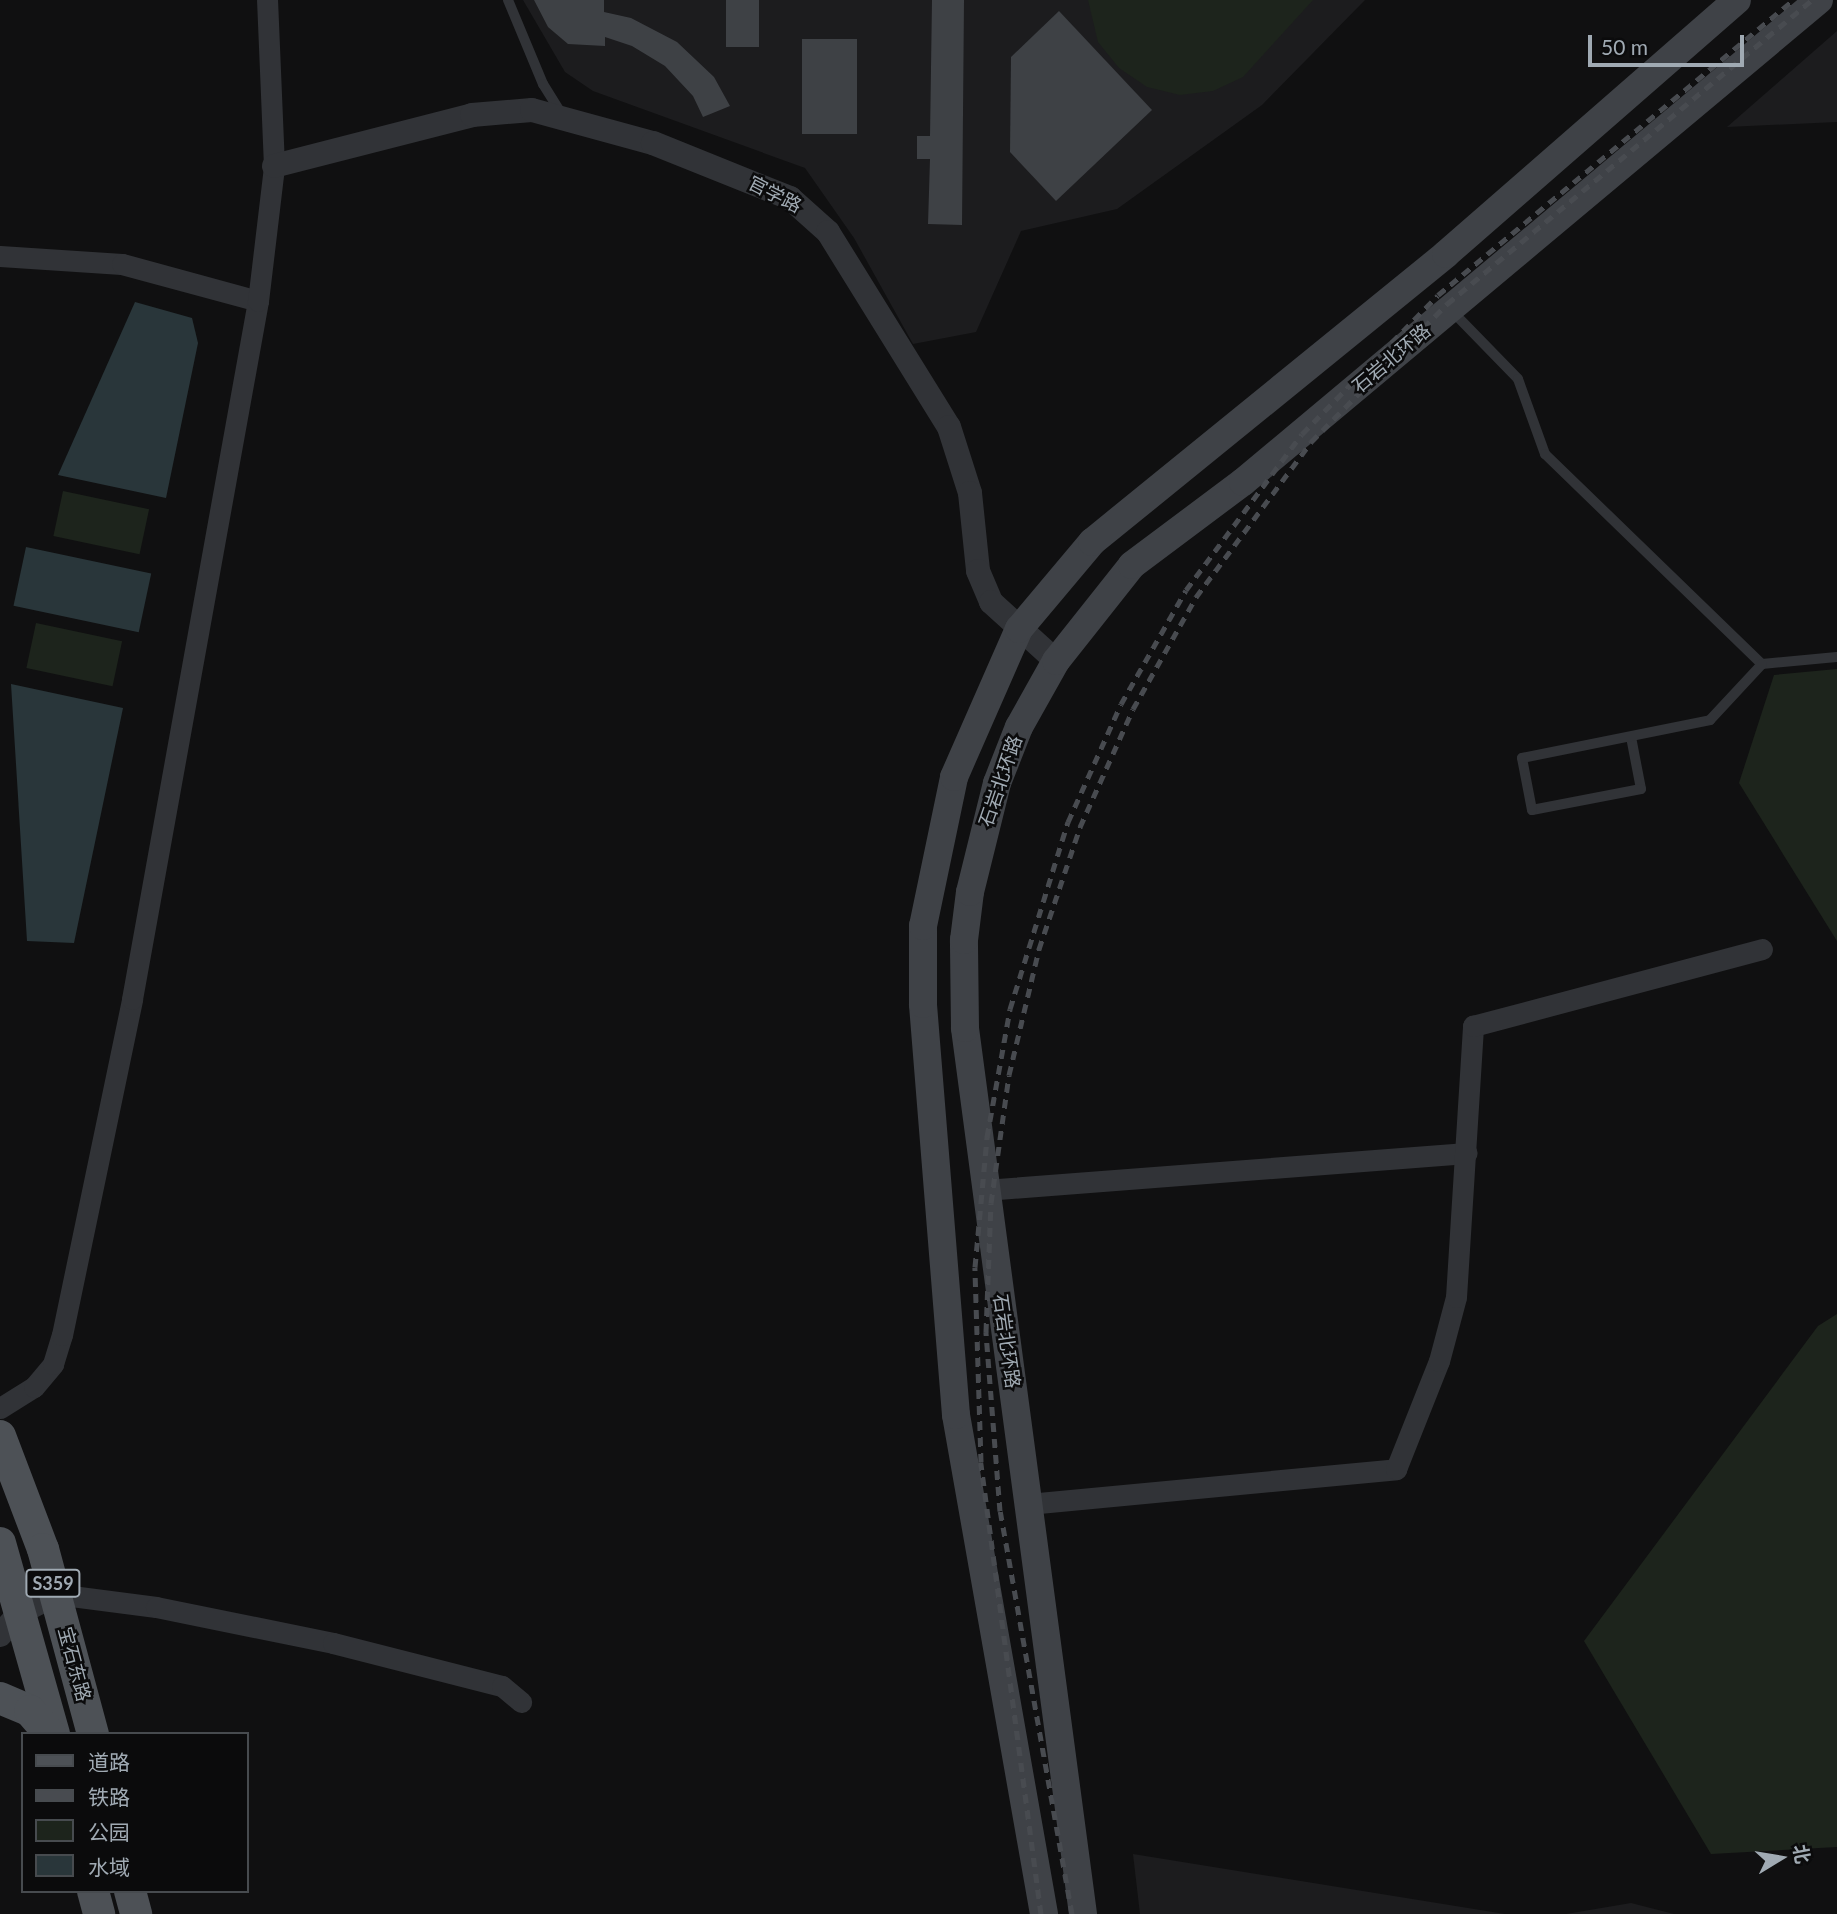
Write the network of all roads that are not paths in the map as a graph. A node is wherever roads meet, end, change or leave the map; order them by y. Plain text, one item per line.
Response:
1 (267, 0) edge
2 (508, 0) edge
3 (1737, 0) edge
4 (1818, 0) edge
5 (562, 114) junction
6 (274, 166) junction
7 (0, 256) edge
8 (258, 301) junction
9 (1450, 309) junction
10 (1019, 629) junction
11 (1837, 657) edge
12 (1056, 661) junction
13 (1762, 664) junction
14 (1631, 737) junction
15 (1762, 949) dead end
16 (1466, 1153) junction
17 (985, 1190) junction
18 (0, 1408) edge
19 (0, 1436) edge
20 (1028, 1504) junction
21 (0, 1544) edge
22 (56, 1594) junction
23 (12, 1599) edge
24 (0, 1635) edge
25 (0, 1698) edge
26 (521, 1702) dead end
27 (50, 1732) edge
28 (51, 1732) edge
29 (92, 1732) edge
30 (94, 1893) edge
31 (131, 1893) edge
32 (99, 1914) edge
33 (136, 1914) edge
34 (1044, 1914) edge
35 (1083, 1914) edge

1 - 6 street
2 - 5 lane
3 - 10 main road
4 - 9 main road, 石岩北环路
5 - 6 street, 官学路
5 - 10 street, 官学路
6 - 8 street
7 - 8 street
8 - 18 street
9 - 12 main road, 石岩北环路
9 - 13 lane
10 - 12 street, 官学路
10 - 34 main road
11 - 13 lane
12 - 17 main road, 石岩北环路
13 - 14 lane
14 - 14 lane
15 - 16 street
16 - 17 street
16 - 20 street
17 - 20 main road, 石岩北环路
19 - 22 main road, 宝石东路 / S359
20 - 35 main road, 石岩北环路
21 - 23 main road, 宝石东路 / S359
22 - 23 street
22 - 26 street
22 - 29 main road, 宝石东路 / S359
23 - 24 street
23 - 28 main road, 宝石东路 / S359
25 - 27 main road
30 - 32 main road
31 - 33 main road

